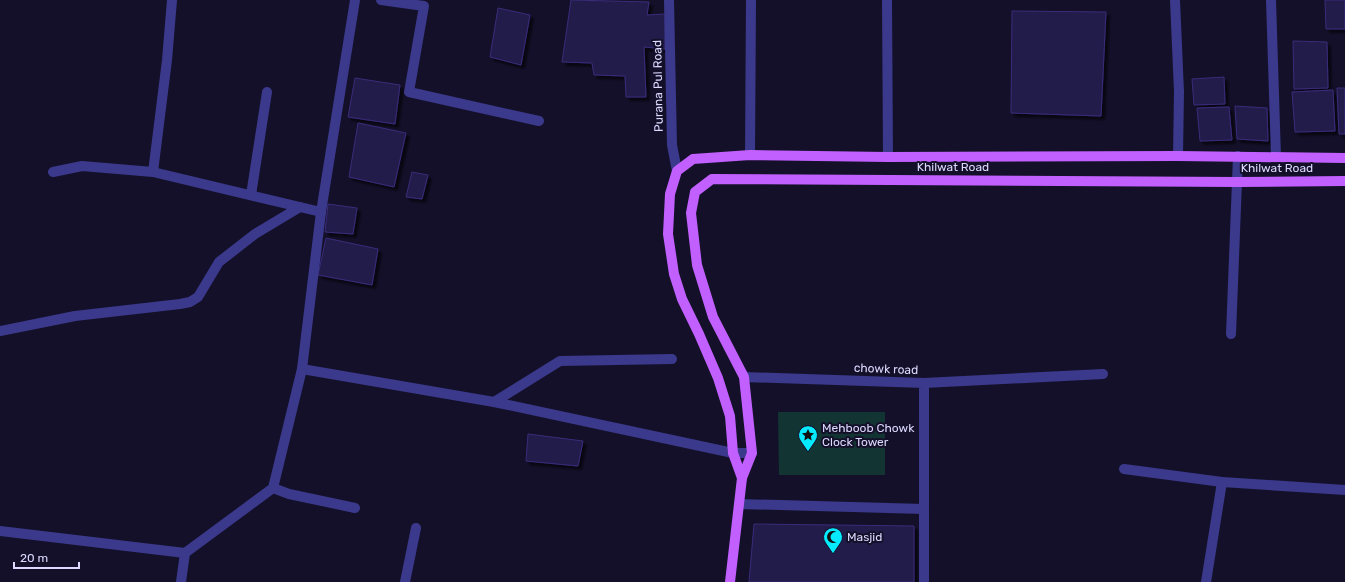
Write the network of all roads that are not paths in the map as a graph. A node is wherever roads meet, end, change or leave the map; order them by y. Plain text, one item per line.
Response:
1 (172, 0) edge
2 (355, 0) edge
3 (381, 0) edge
4 (669, 0) edge
5 (751, 0) edge
6 (887, 0) edge
7 (1175, 0) edge
8 (1271, 0) edge
9 (267, 92) dead end
10 (539, 122) dead end
11 (750, 155) junction
12 (1178, 156) junction
13 (1238, 156) junction
14 (888, 157) junction
15 (1276, 157) junction
16 (1345, 158) edge
17 (677, 171) junction
18 (53, 172) dead end
19 (152, 172) junction
20 (1345, 181) edge
21 (1237, 182) junction
22 (252, 195) junction
23 (300, 207) junction
24 (321, 212) junction
25 (0, 331) edge
26 (1232, 334) dead end
27 (672, 359) dead end
28 (302, 369) junction
29 (1103, 374) dead end
30 (744, 377) junction
31 (924, 383) junction
32 (494, 402) junction
33 (733, 453) junction
34 (752, 453) junction
35 (1124, 469) dead end
36 (742, 478) junction
37 (1222, 482) junction
38 (273, 488) junction
39 (1345, 490) edge
40 (739, 504) junction
41 (355, 508) dead end
42 (924, 509) junction
43 (416, 528) dead end
44 (0, 531) edge
45 (185, 552) junction
46 (181, 582) edge
47 (405, 582) edge
48 (730, 582) edge
49 (924, 582) edge
50 (1206, 582) edge

1 - 19 street
2 - 24 street
3 - 10 street
4 - 17 street, Purana Pul Road
5 - 11 street
6 - 14 street
7 - 12 street
8 - 15 street
9 - 22 street
11 - 14 main road, Khilwat Road
11 - 17 main road, Khilwat Road
12 - 13 main road, Khilwat Road
12 - 14 main road, Khilwat Road
13 - 15 main road, Khilwat Road
13 - 21 street
15 - 16 main road, Khilwat Road
17 - 33 main road
18 - 19 street
19 - 22 street
20 - 21 main road, Khilwat Road
21 - 26 street
21 - 30 main road, Khilwat Road
22 - 23 street
23 - 24 street
23 - 25 street
24 - 28 street
27 - 32 street
28 - 32 street
28 - 38 street
29 - 31 street
30 - 31 street, chowk road
30 - 34 main road
31 - 42 street, chowk road
32 - 33 street
33 - 34 street
33 - 36 main road
34 - 36 main road
35 - 37 street
36 - 40 main road
37 - 39 street
37 - 50 street
38 - 41 street
38 - 45 street
40 - 42 street
40 - 48 main road
42 - 49 street, chowk road
43 - 47 street
44 - 45 street
45 - 46 street

